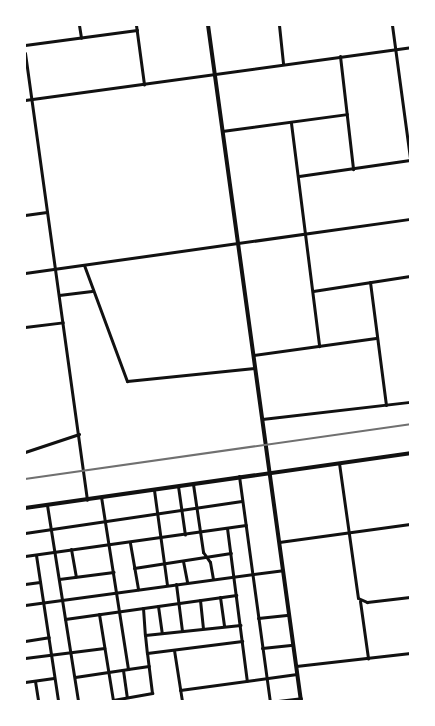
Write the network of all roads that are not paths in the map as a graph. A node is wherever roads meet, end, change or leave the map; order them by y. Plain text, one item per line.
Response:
1 (79, 25) edge
2 (136, 25) edge
3 (208, 25) edge
4 (279, 25) edge
5 (392, 25) edge
6 (137, 30) junction
7 (81, 38) junction
8 (25, 45) edge
9 (410, 47) edge
10 (395, 49) junction
11 (25, 53) edge
12 (340, 56) junction
13 (283, 64) junction
14 (214, 74) junction
15 (144, 84) junction
16 (32, 99) junction
17 (25, 100) edge
18 (347, 114) junction
19 (291, 122) junction
20 (222, 131) junction
21 (410, 159) edge
22 (353, 169) junction
23 (299, 176) junction
24 (47, 212) junction
25 (25, 215) edge
26 (410, 219) edge
27 (306, 234) junction
28 (236, 244) junction
29 (84, 265) junction
30 (56, 269) junction
31 (25, 273) edge
32 (410, 276) edge
33 (370, 282) junction
34 (92, 291) junction
35 (313, 291) junction
36 (59, 295) junction
37 (63, 322) junction
38 (25, 327) edge
39 (376, 338) junction
40 (319, 346) junction
41 (252, 355) junction
42 (254, 368) junction
43 (410, 402) edge
44 (386, 405) junction
45 (261, 419) junction
46 (79, 434) junction
47 (25, 452) edge
48 (410, 454) edge
49 (339, 463) junction
50 (270, 472) junction
51 (239, 476) junction
52 (193, 483) junction
53 (178, 486) junction
54 (154, 490) junction
55 (101, 497) junction
56 (87, 500) junction
57 (242, 502) junction
58 (48, 505) junction
59 (25, 508) edge
60 (197, 509) junction
61 (181, 511) junction
62 (157, 514) junction
63 (106, 521) junction
64 (410, 524) edge
65 (246, 525) junction
66 (227, 528) junction
67 (51, 529) junction
68 (201, 532) junction
69 (25, 533) edge
70 (348, 533) junction
71 (184, 535) junction
72 (161, 539) junction
73 (279, 542) junction
74 (130, 543) junction
75 (110, 545) junction
76 (72, 549) junction
77 (54, 552) junction
78 (231, 553) junction
79 (36, 554) junction
80 (25, 556) edge
81 (204, 557) junction
82 (183, 561) junction
83 (165, 563) junction
84 (134, 568) junction
85 (283, 570) junction
86 (114, 572) junction
87 (252, 574) junction
88 (234, 576) junction
89 (76, 577) junction
90 (58, 579) junction
91 (213, 579) junction
92 (40, 582) junction
93 (187, 582) junction
94 (25, 584) edge
95 (176, 584) junction
96 (167, 585) junction
97 (138, 589) junction
98 (117, 592) junction
99 (236, 595) junction
100 (220, 597) junction
101 (410, 597) edge
102 (62, 599) junction
103 (200, 600) junction
104 (360, 601) junction
105 (43, 602) junction
106 (178, 603) junction
107 (25, 604) edge
108 (158, 606) junction
109 (143, 608) junction
110 (120, 611) junction
111 (99, 614) junction
112 (289, 615) junction
113 (258, 618) junction
114 (65, 619) junction
115 (240, 625) junction
116 (224, 626) junction
117 (203, 628) junction
118 (182, 631) junction
119 (162, 633) junction
120 (145, 635) junction
121 (49, 637) junction
122 (25, 641) edge
123 (242, 641) junction
124 (293, 644) junction
125 (104, 648) junction
126 (262, 648) junction
127 (174, 650) junction
128 (71, 652) junction
129 (148, 653) junction
130 (410, 653) edge
131 (51, 654) junction
132 (25, 658) edge
133 (368, 658) junction
134 (149, 666) junction
135 (296, 666) junction
136 (128, 669) junction
137 (123, 670) junction
138 (108, 672) junction
139 (297, 674) junction
140 (75, 677) junction
141 (54, 678) junction
142 (267, 678) junction
143 (35, 680) junction
144 (247, 681) junction
145 (25, 682) edge
146 (180, 690) junction
147 (138, 696) junction
148 (127, 697) junction
149 (301, 699) edge
150 (113, 700) edge
151 (38, 701) edge
152 (58, 701) edge
153 (78, 701) edge
154 (105, 701) edge
155 (138, 701) edge
156 (182, 701) edge
157 (270, 701) edge
158 (278, 701) edge

1 - 7 street
2 - 6 street
3 - 14 street
4 - 13 street
5 - 10 street
6 - 7 street
6 - 15 street
7 - 8 street
9 - 10 street
10 - 12 street
10 - 21 street
11 - 16 street
12 - 13 street
12 - 18 street
13 - 14 street
14 - 15 street
14 - 20 street
15 - 16 street
16 - 17 street
16 - 24 street
18 - 19 street
18 - 22 street
19 - 20 street
19 - 23 street
20 - 28 street
21 - 22 street
22 - 23 street
23 - 27 street
24 - 25 street
24 - 30 street
26 - 27 street
27 - 28 street
27 - 35 street
28 - 29 street
28 - 41 street
29 - 30 street
29 - 34 street
30 - 31 street
30 - 36 street
32 - 33 street
33 - 35 street
33 - 39 street
34 - 36 street
34 - 42 street
35 - 40 street
36 - 37 street
37 - 38 street
37 - 46 street
39 - 40 street
39 - 44 street
40 - 41 street
41 - 42 street
42 - 45 street
43 - 44 street
44 - 45 street
45 - 50 street
46 - 47 street
46 - 56 street
48 - 49 street
49 - 50 street
49 - 70 street
50 - 51 street
50 - 73 street
51 - 52 street
51 - 57 street
52 - 53 street
52 - 60 street
53 - 54 street
53 - 61 street
54 - 55 street
54 - 62 street
55 - 56 street
55 - 63 street
56 - 58 street
57 - 60 street
57 - 65 street
58 - 59 street
58 - 67 street
60 - 61 street
60 - 68 street
61 - 62 street
61 - 71 street
62 - 63 street
62 - 72 street
63 - 67 street
63 - 75 street
64 - 70 street
65 - 66 street
65 - 87 street
66 - 68 street
66 - 78 street
67 - 69 street
67 - 77 street
68 - 71 street
68 - 81 street
70 - 73 street
70 - 104 street
71 - 72 street
72 - 74 street
72 - 83 street
73 - 85 street
74 - 75 street
74 - 84 street
75 - 76 street
75 - 86 street
76 - 77 street
76 - 89 street
77 - 79 street
77 - 90 street
78 - 81 street
78 - 88 street
79 - 80 street
79 - 92 street
81 - 82 street
81 - 91 street
82 - 83 street
82 - 93 street
83 - 84 street
83 - 96 street
84 - 97 street
85 - 87 street
85 - 112 street
86 - 89 street
86 - 98 street
87 - 88 street
87 - 113 street
88 - 91 street
88 - 99 street
89 - 90 street
90 - 102 street
91 - 93 street
92 - 94 street
92 - 105 street
93 - 95 street
95 - 96 street
95 - 106 street
96 - 97 street
97 - 98 street
98 - 102 street
98 - 110 street
99 - 100 street
99 - 115 street
100 - 103 street
100 - 116 street
101 - 104 street
102 - 105 street
102 - 114 street
103 - 106 street
103 - 117 street
104 - 133 street
105 - 107 street
105 - 121 street
106 - 108 street
106 - 118 street
108 - 109 street
108 - 119 street
109 - 110 street
109 - 120 street
110 - 111 street
110 - 136 street
111 - 114 street
111 - 125 street
112 - 113 street
112 - 124 street
113 - 126 street
114 - 128 street
115 - 116 street
115 - 123 street
116 - 117 street
117 - 118 street
118 - 119 street
119 - 120 street
120 - 129 street
121 - 122 street
121 - 131 street
123 - 127 street
123 - 144 street
124 - 126 street
124 - 135 street
125 - 128 street
125 - 138 street
126 - 142 street
127 - 129 street
127 - 146 street
128 - 131 street
128 - 140 street
129 - 134 street
130 - 133 street
131 - 132 street
131 - 141 street
133 - 135 street
134 - 136 street
134 - 147 street
135 - 139 street
136 - 137 street
137 - 138 street
137 - 148 street
138 - 140 street
138 - 150 street
139 - 142 street
139 - 149 street
140 - 153 street
141 - 143 street
141 - 152 street
142 - 144 street
142 - 157 street
143 - 145 street
143 - 151 street
144 - 146 street
146 - 156 street
147 - 148 street
147 - 155 street
148 - 150 street
149 - 158 street
150 - 154 street

